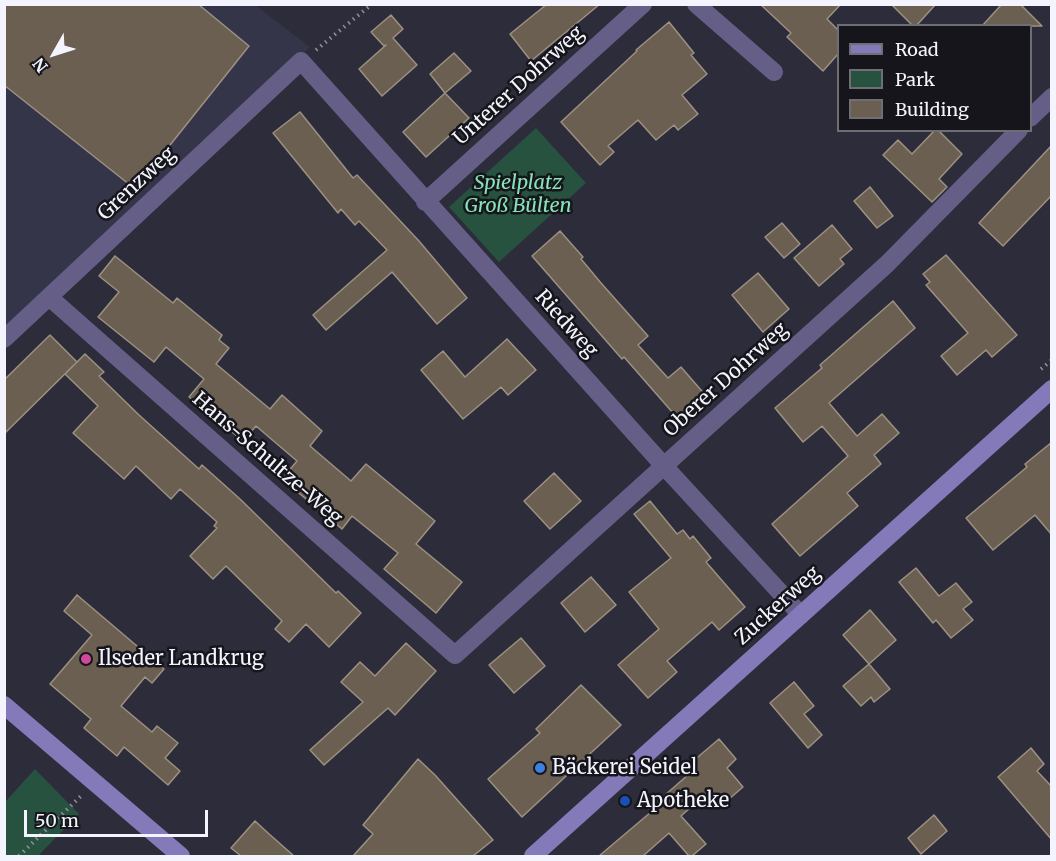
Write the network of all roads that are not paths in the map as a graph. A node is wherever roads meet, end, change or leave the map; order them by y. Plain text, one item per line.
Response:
1 (643, 4) edge
2 (696, 4) edge
3 (301, 61) joint
4 (774, 72) dead end
5 (1052, 97) edge
6 (1032, 116) edge
7 (1017, 132) edge
8 (425, 202) junction
9 (49, 297) junction
10 (4, 339) edge
11 (1052, 389) edge
12 (664, 466) junction
13 (801, 615) junction
14 (455, 655) joint
15 (4, 705) edge
16 (181, 856) edge
17 (533, 856) edge

1 - 8 street, Unterer Dohrweg
2 - 4 street
3 - 8 street, Riedweg
3 - 9 street, Grenzweg
5 - 6 street
7 - 12 street, Oberer Dohrweg
8 - 12 street, Riedweg
9 - 10 street, Grenzweg
9 - 14 street, Hans-Schultze-Weg
11 - 13 street, Zuckerweg
12 - 13 street, Riedweg
12 - 14 street, Oberer Dohrweg
13 - 17 street, Zuckerweg
15 - 16 street

